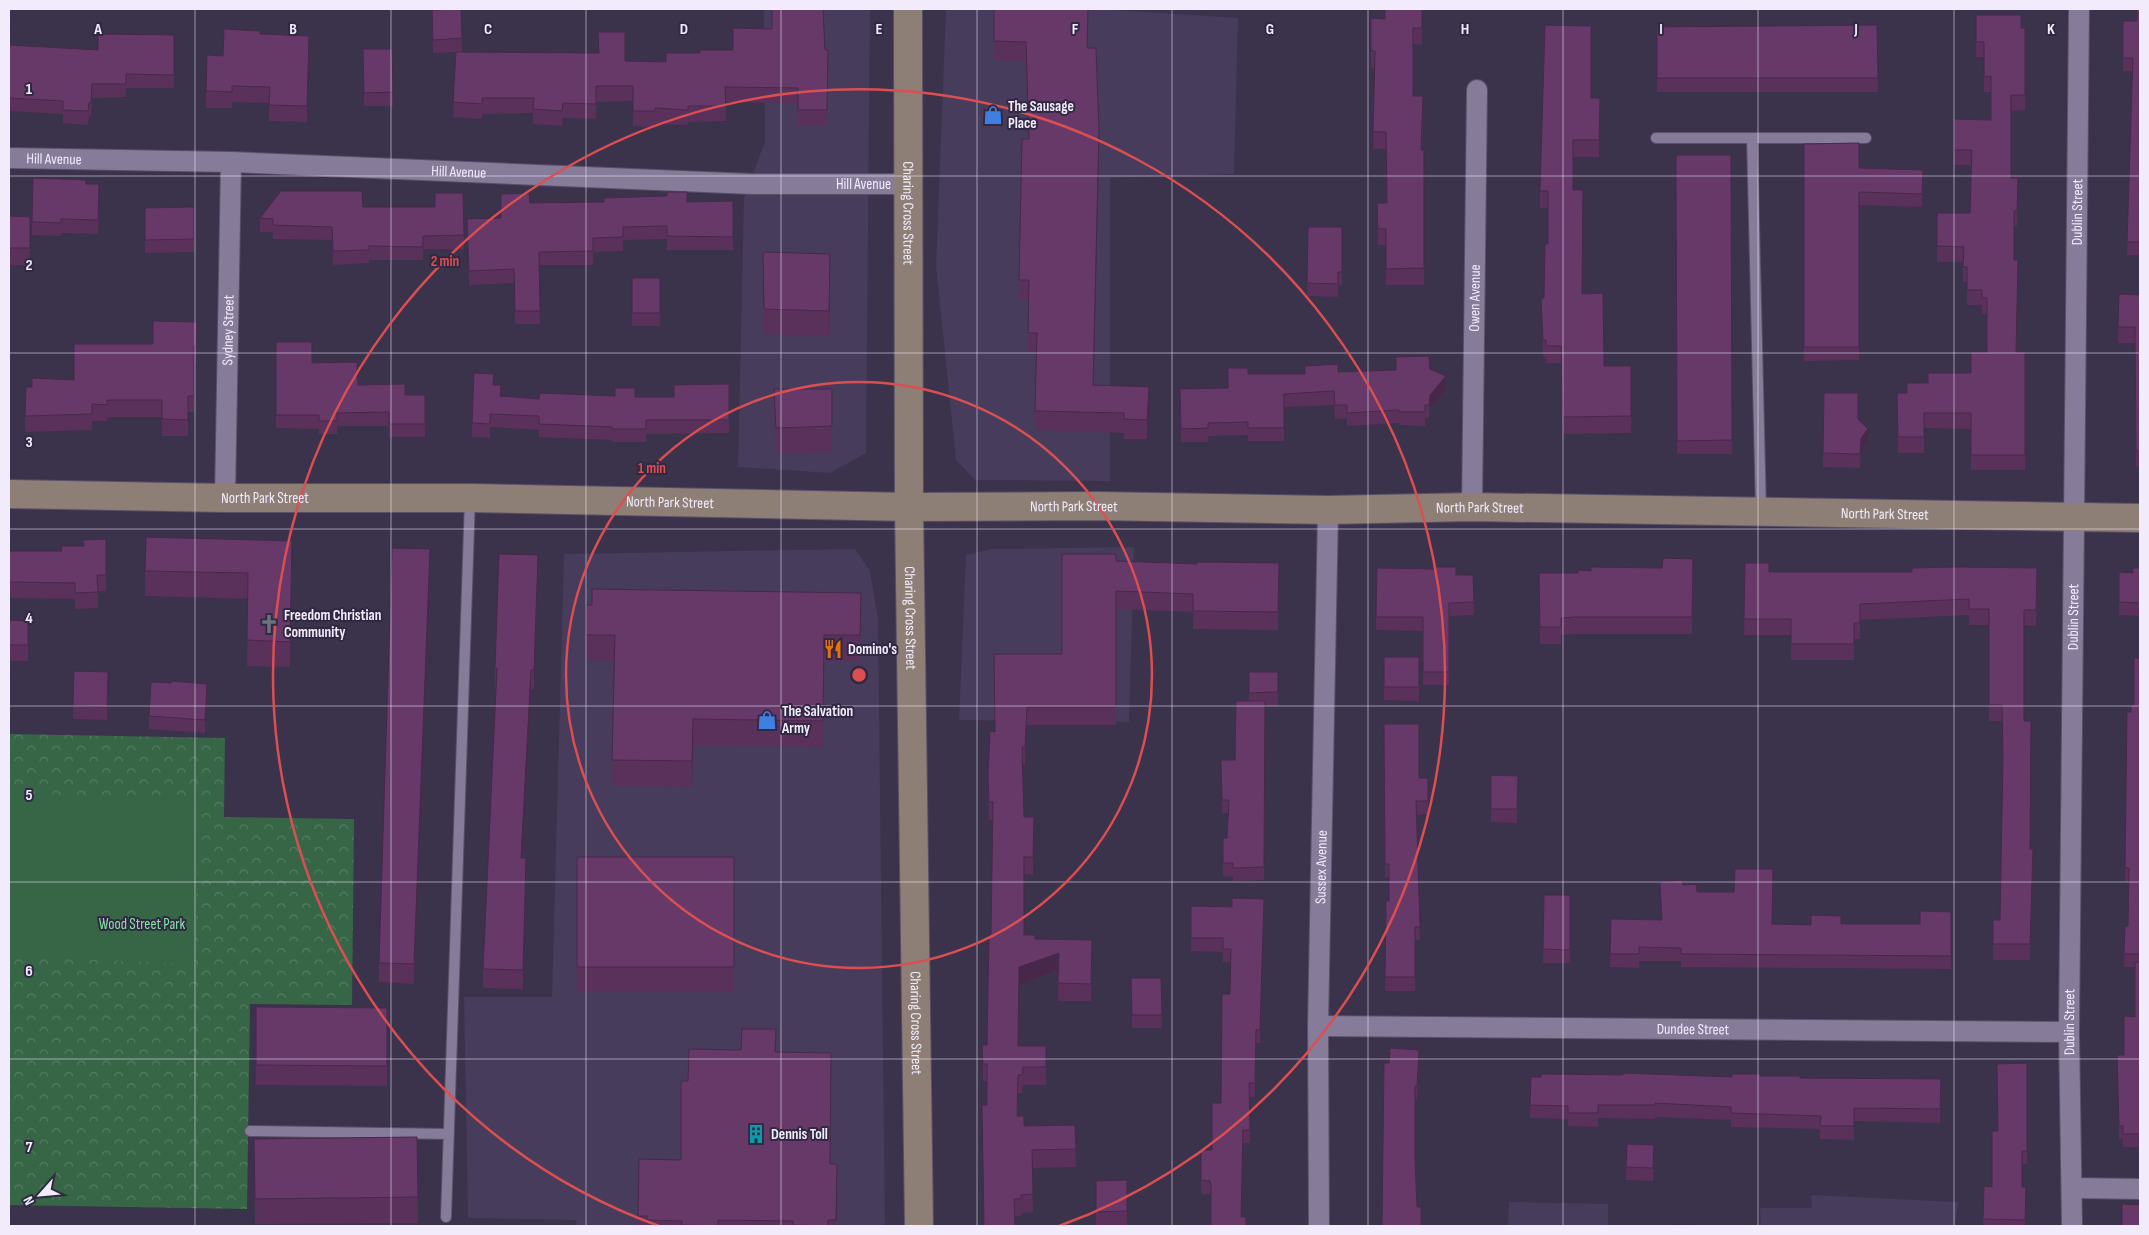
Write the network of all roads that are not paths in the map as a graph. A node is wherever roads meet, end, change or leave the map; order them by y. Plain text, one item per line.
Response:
1 (908, 9) edge
2 (2079, 9) edge
3 (1477, 90) dead end
4 (1656, 138) dead end
5 (1752, 138) junction
6 (1866, 138) dead end
7 (9, 158) edge
8 (231, 162) junction
9 (909, 184) junction
10 (9, 494) edge
11 (225, 498) junction
12 (470, 498) junction
13 (1472, 507) junction
14 (910, 508) junction
15 (1328, 510) junction
16 (1761, 513) junction
17 (2073, 518) junction
18 (2140, 518) edge
19 (1318, 1026) junction
20 (2069, 1032) junction
21 (250, 1131) dead end
22 (449, 1134) junction
23 (2073, 1188) junction
24 (2140, 1189) edge
25 (446, 1217) dead end
26 (919, 1226) edge
27 (1319, 1226) edge
28 (2072, 1226) edge

1 - 9 main road, Charing Cross Street
2 - 17 street, Dublin Street
3 - 13 street, Owen Avenue
4 - 5 lane
5 - 6 lane
5 - 16 lane
7 - 8 street, Hill Avenue
8 - 9 street, Hill Avenue
8 - 11 street, Sydney Street
9 - 14 main road, Charing Cross Street
10 - 11 main road, North Park Street
11 - 12 main road, North Park Street
12 - 14 main road, North Park Street
12 - 22 lane
13 - 15 main road, North Park Street
13 - 16 main road, North Park Street
14 - 15 main road, North Park Street
14 - 26 main road, Charing Cross Street
15 - 19 street, Sussex Avenue
16 - 17 main road, North Park Street
17 - 18 main road, North Park Street
17 - 20 street, Dublin Street
19 - 20 street, Dundee Street
19 - 27 street, Sussex Avenue
20 - 23 street, Dublin Street
21 - 22 lane
22 - 25 lane
23 - 24 street
23 - 28 street, Dublin Street

